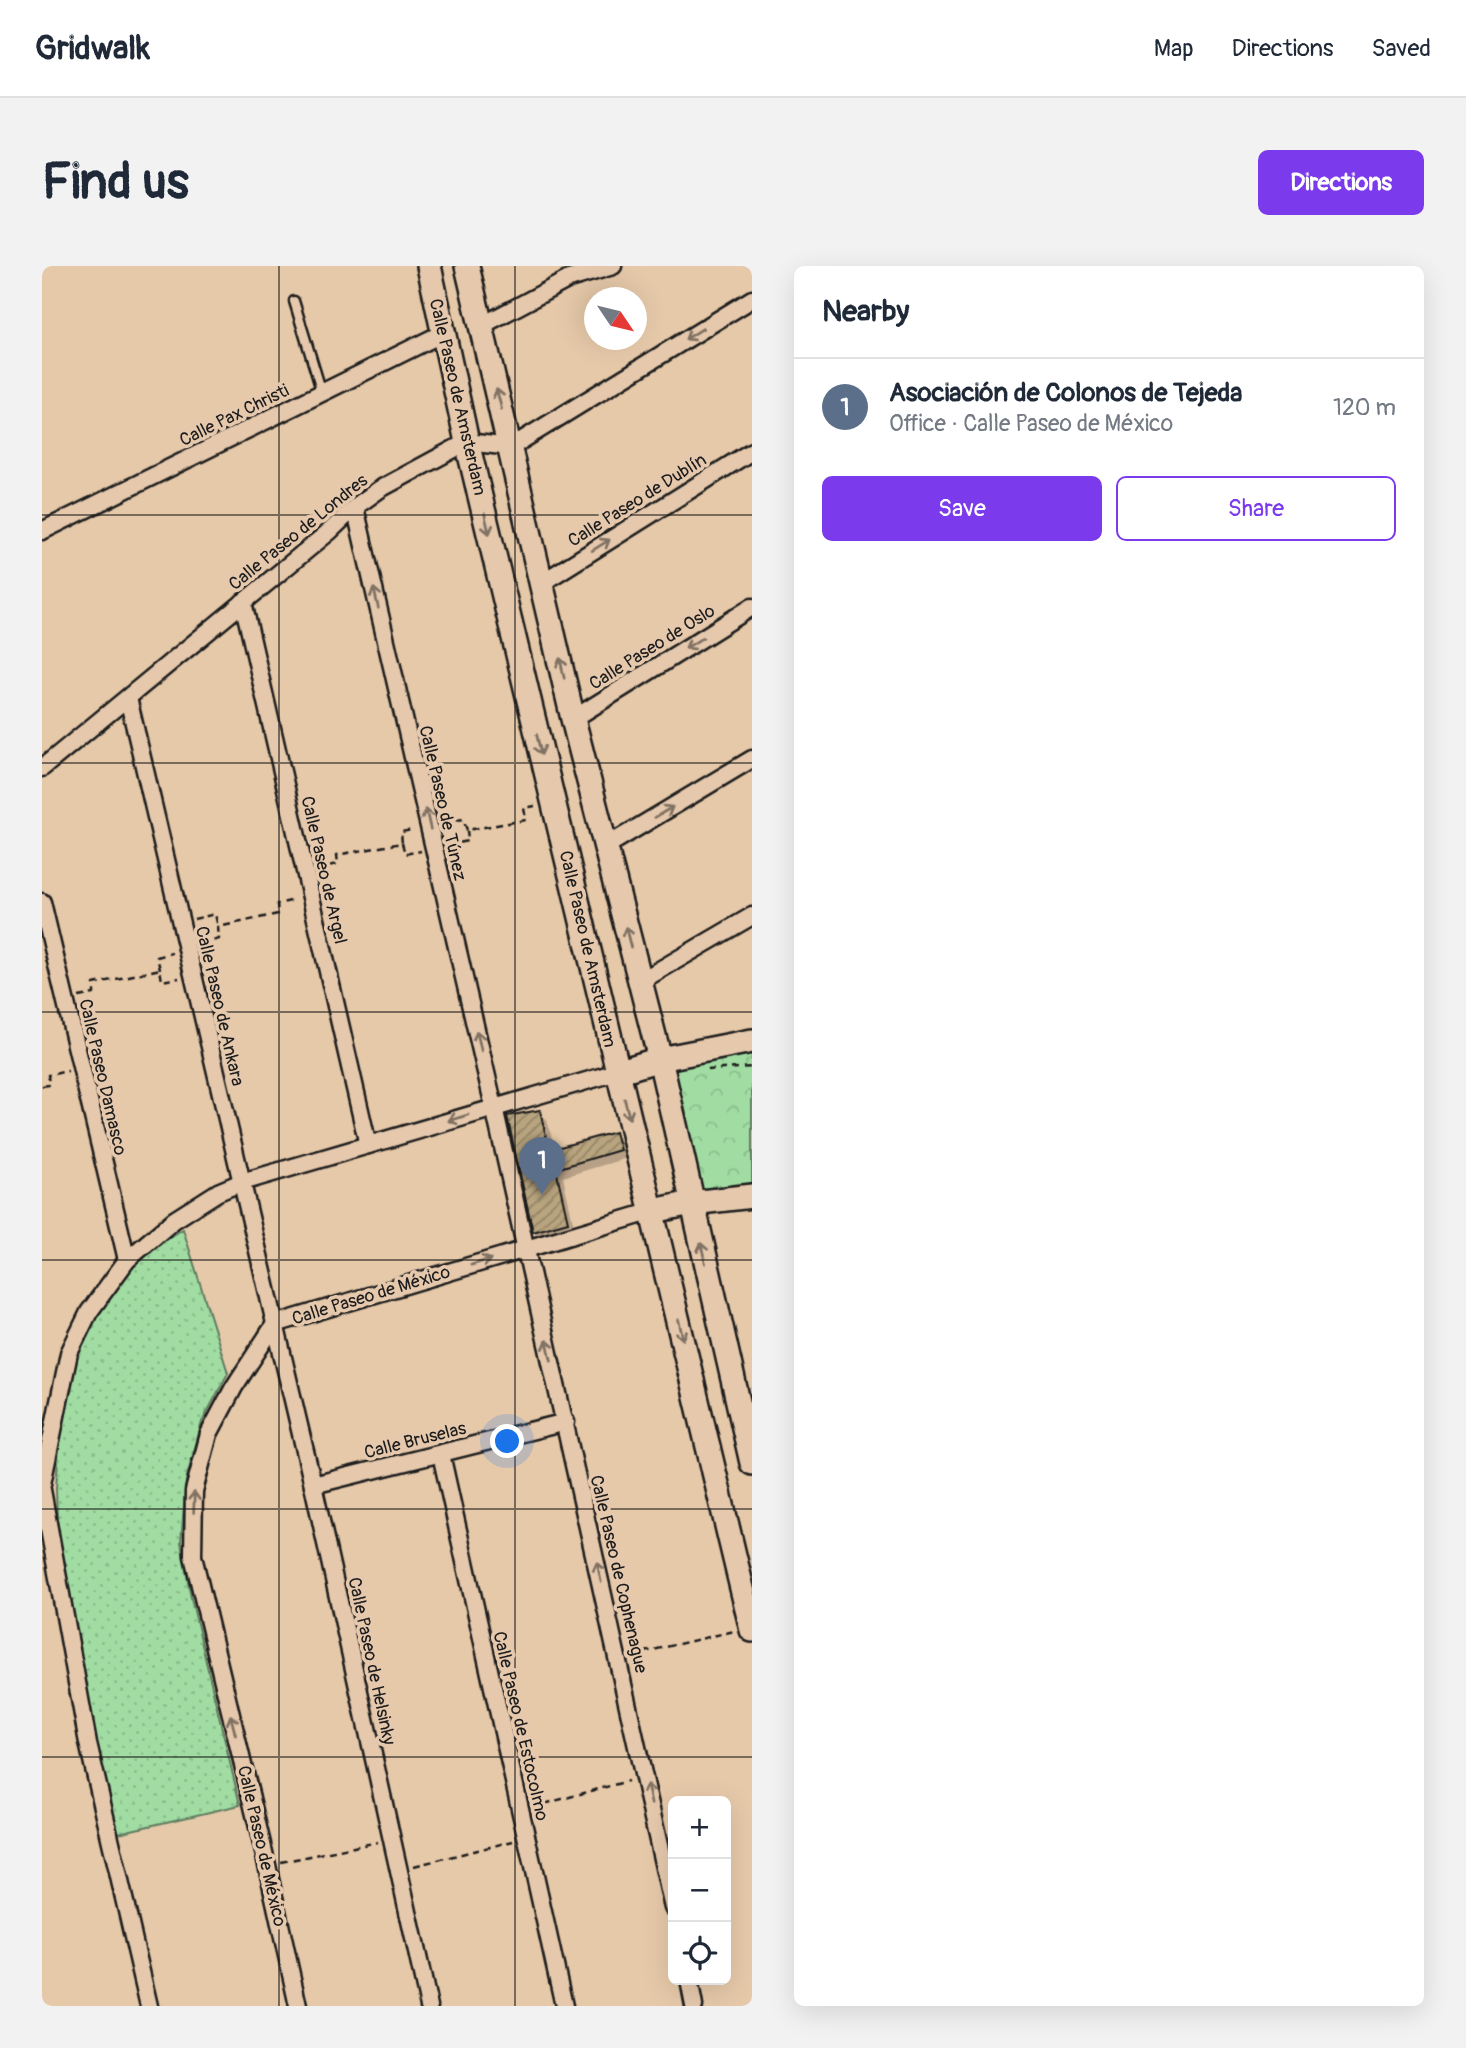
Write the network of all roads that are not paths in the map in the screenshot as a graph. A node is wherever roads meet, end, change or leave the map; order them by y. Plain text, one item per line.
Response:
1 (429, 266) edge
2 (467, 266) edge
3 (613, 266) edge
4 (752, 299) edge
5 (294, 301) dead end
6 (481, 326) junction
7 (443, 333) junction
8 (322, 393) junction
9 (467, 442) junction
10 (511, 446) junction
11 (752, 451) edge
12 (355, 507) junction
13 (42, 531) edge
14 (543, 582) junction
15 (243, 602) junction
16 (752, 607) edge
17 (128, 698) junction
18 (573, 719) junction
19 (752, 759) edge
20 (42, 768) edge
21 (606, 847) junction
22 (42, 902) edge
23 (752, 916) edge
24 (639, 982) junction
25 (752, 1041) edge
26 (660, 1059) junction
27 (617, 1072) junction
28 (494, 1107) junction
29 (368, 1145) junction
30 (242, 1182) junction
31 (752, 1196) edge
32 (692, 1203) junction
33 (653, 1211) junction
34 (525, 1249) junction
35 (127, 1260) junction
36 (275, 1324) junction
37 (566, 1422) junction
38 (441, 1454) junction
39 (752, 1463) edge
40 (42, 1484) edge
41 (313, 1485) junction
42 (42, 1490) edge
43 (752, 1628) edge
44 (668, 1885) edge
45 (690, 1985) edge
46 (149, 2006) edge
47 (298, 2006) edge
48 (429, 2006) edge
49 (564, 2006) edge
50 (694, 2006) edge

1 - 7 main road, Calle Paseo de Amsterdam
2 - 6 main road
3 - 6 street
4 -> 10 street
5 - 8 lane
10 -> 6 main road
7 - 8 street, Calle Pax Christi
7 - 9 main road, Calle Paseo de Amsterdam
8 - 13 street, Calle Pax Christi
9 - 10 street
9 - 12 street, Calle Paseo de Londres
9 -> 27 main road, Calle Paseo de Amsterdam
10 - 14 main road
14 -> 11 street, Calle Paseo de Dublín
12 - 15 street, Calle Paseo de Londres
28 -> 12 street, Calle Paseo de Túnez
18 -> 14 main road
15 - 17 street, Calle Paseo de Londres
15 - 29 street, Calle Paseo de Argel
16 -> 18 street, Calle Paseo de Oslo
17 - 20 street, Calle Paseo de Londres
17 - 30 street, Calle Paseo de Ankara
18 - 21 main road
21 -> 19 street
24 -> 21 main road
22 - 35 street, Calle Paseo Damasco
23 - 24 street
24 - 26 main road
25 - 26 main road
26 - 27 main road
26 - 32 main road
27 - 28 street
27 -> 33 main road, Calle Paseo de Amsterdam
28 -> 29 street
28 - 34 street, Calle Paseo de Túnez
29 - 30 street
30 - 35 street
30 - 36 street, Calle Paseo de Ankara
31 - 32 main road, Calle Paseo de México
32 - 33 main road, Calle Paseo de México
39 -> 32 main road
33 - 34 street, Calle Paseo de México
33 -> 43 main road, Calle Paseo de Amsterdam
36 -> 34 street, Calle Paseo de México
37 -> 34 street, Calle Paseo de Cophenague
35 - 40 street
36 - 41 street, Calle Paseo de Helsinky
47 -> 36 street, Calle Paseo de México
37 - 38 street, Calle Bruselas
44 -> 37 street, Calle Paseo de Cophenague
38 - 41 street, Calle Bruselas
38 - 49 street, Calle Paseo de Estocolmo
41 - 48 street, Calle Paseo de Helsinky
42 - 46 street
45 - 50 street

